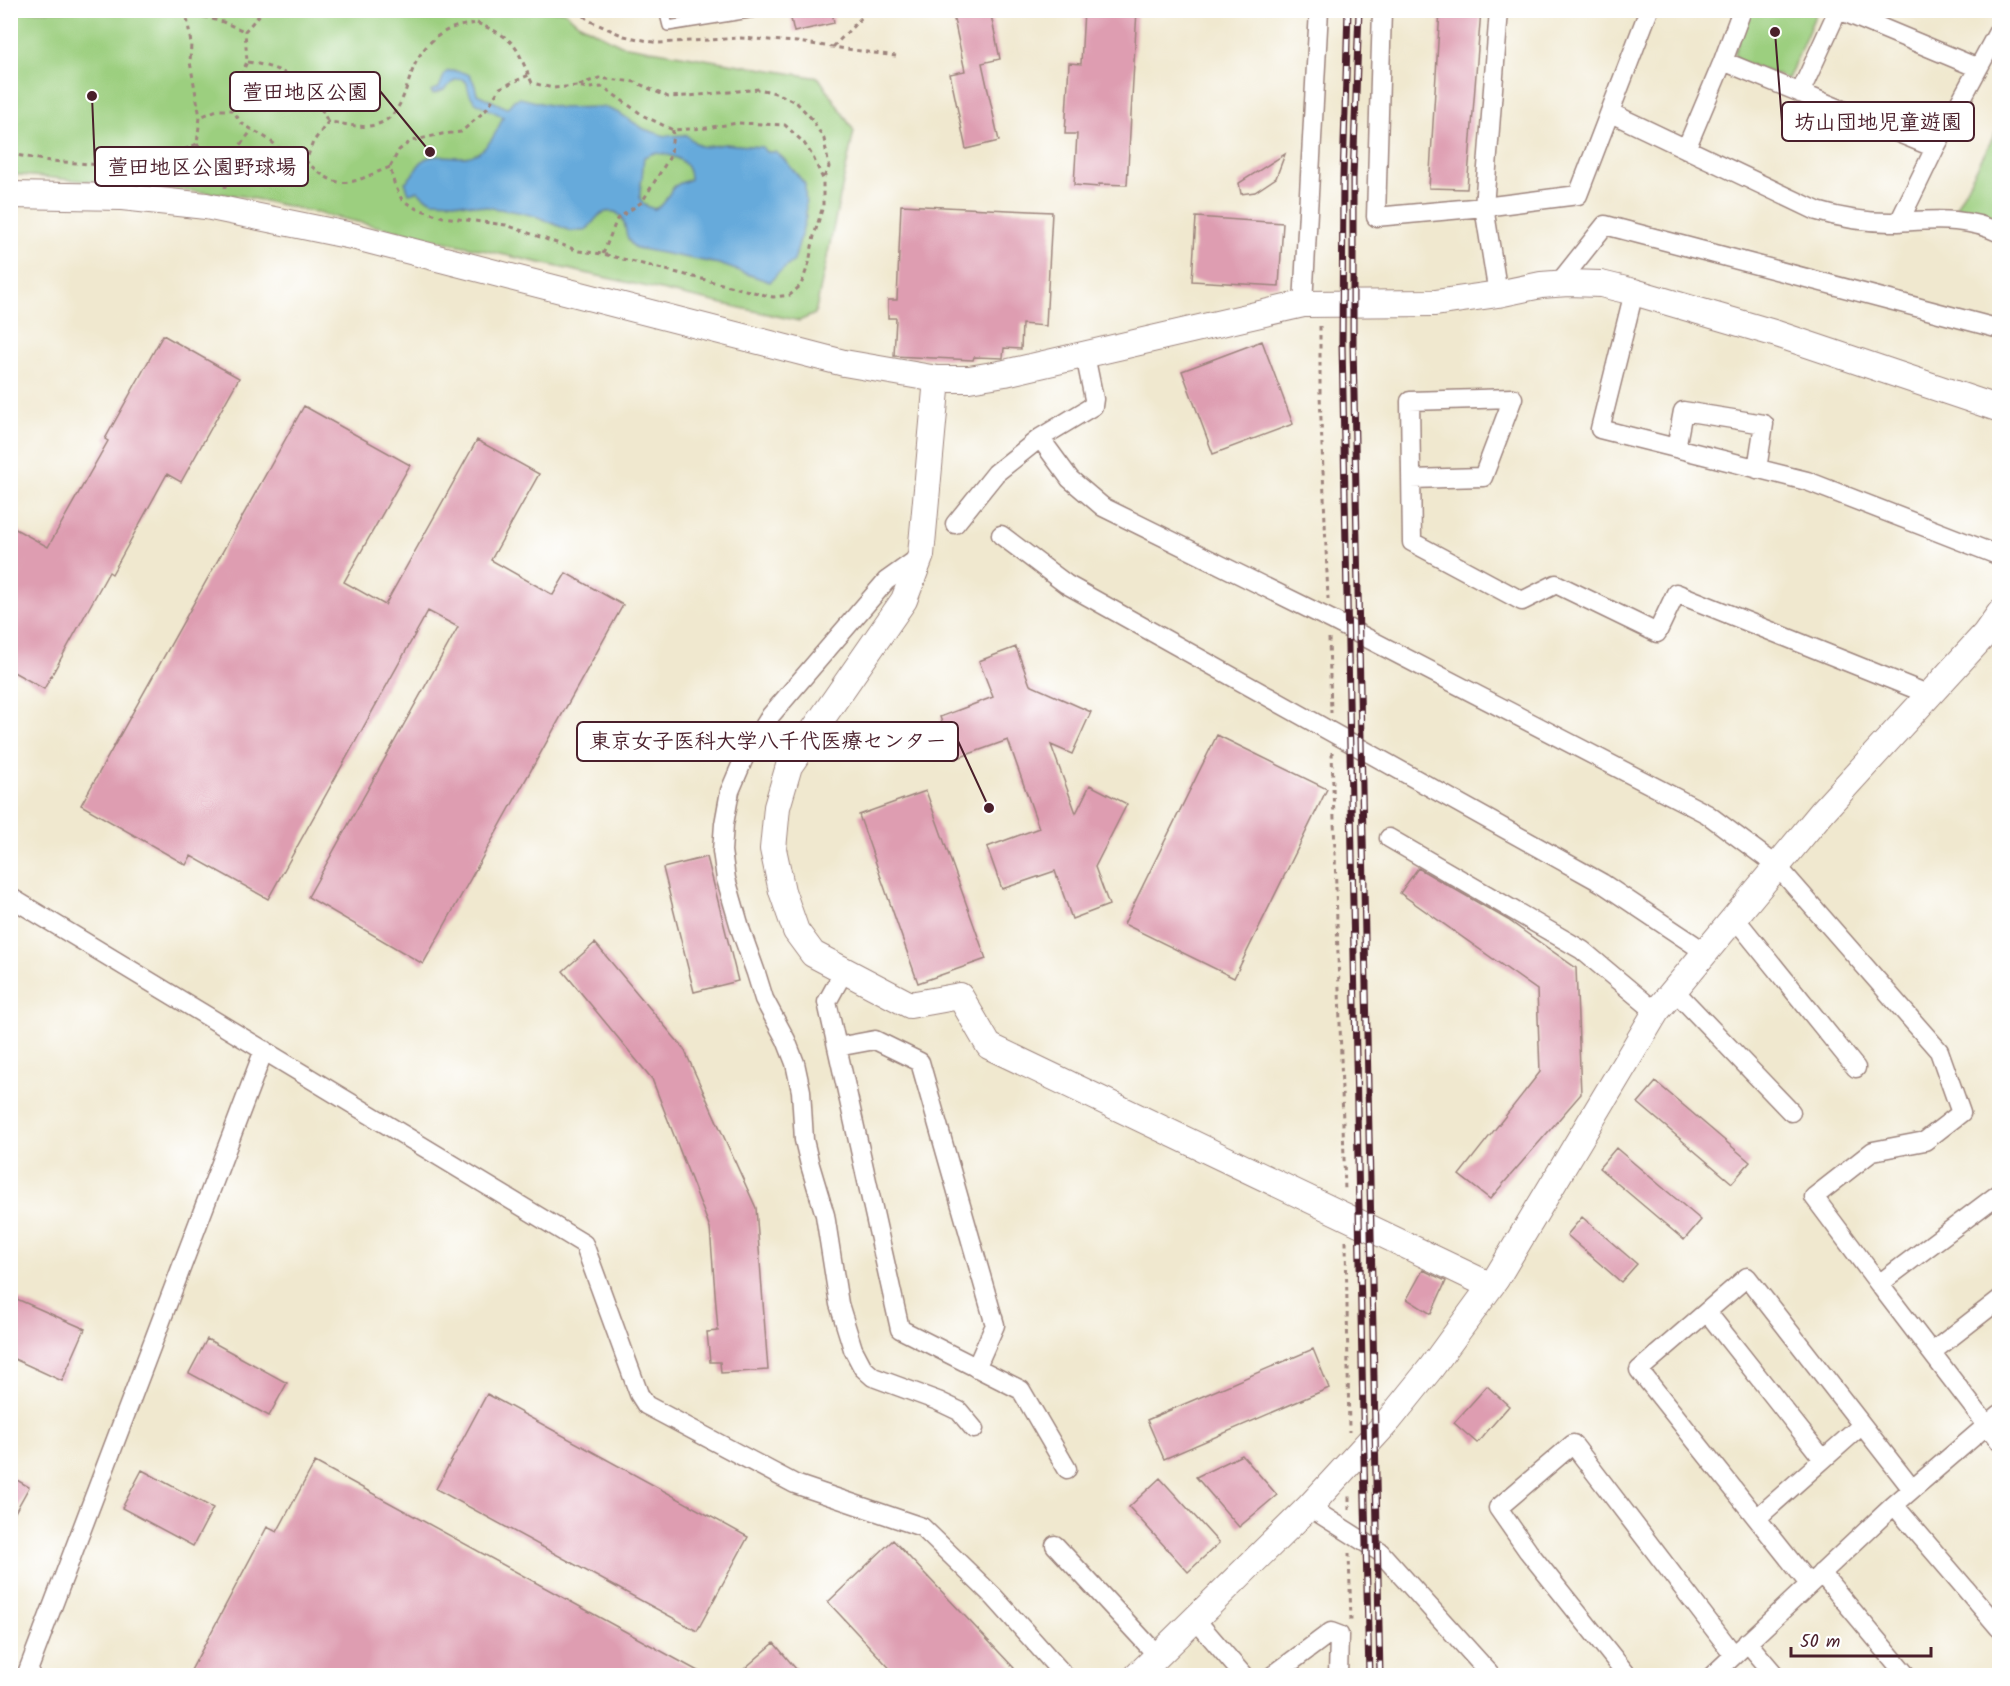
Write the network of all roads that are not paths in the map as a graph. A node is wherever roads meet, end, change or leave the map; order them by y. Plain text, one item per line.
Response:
1 (664, 10) edge
2 (768, 10) edge
3 (1319, 10) edge
4 (1382, 10) edge
5 (1500, 10) edge
6 (1649, 10) edge
7 (1742, 10) edge
8 (1838, 10) edge
9 (2000, 28) edge
10 (1723, 61) junction
11 (1978, 68) junction
12 (1800, 93) junction
13 (1611, 113) junction
14 (1935, 148) junction
15 (1686, 149) junction
16 (10, 195) edge
17 (1484, 207) junction
18 (1899, 222) junction
19 (2000, 232) edge
20 (1558, 284) junction
21 (1635, 292) junction
22 (1498, 294) junction
23 (1311, 304) junction
24 (2000, 329) edge
25 (1085, 355) junction
26 (937, 379) junction
27 (2000, 409) edge
28 (1040, 438) junction
29 (1676, 448) junction
30 (1757, 469) junction
31 (1411, 479) junction
32 (955, 524) dead end
33 (1001, 535) dead end
34 (921, 555) junction
35 (2000, 556) edge
36 (2000, 613) edge
37 (1930, 694) junction
38 (1389, 838) dead end
39 (1777, 866) junction
40 (10, 897) edge
41 (1734, 917) junction
42 (1705, 952) junction
43 (844, 971) junction
44 (1673, 989) junction
45 (1656, 1012) junction
46 (837, 1047) junction
47 (264, 1050) junction
48 (1856, 1068) dead end
49 (1791, 1112) dead end
50 (2000, 1193) edge
51 (1879, 1284) junction
52 (1491, 1286) junction
53 (2000, 1299) edge
54 (1707, 1312) junction
55 (1932, 1352) junction
56 (976, 1368) junction
57 (1993, 1419) edge
58 (1862, 1425) junction
59 (974, 1429) dead end
60 (2000, 1442) edge
61 (1823, 1460) junction
62 (1067, 1469) dead end
63 (1912, 1489) junction
64 (1894, 1505) junction
65 (1309, 1507) junction
66 (1757, 1518) junction
67 (1055, 1545) dead end
68 (1815, 1579) junction
69 (1195, 1619) junction
70 (2000, 1629) edge
71 (1747, 1642) junction
72 (1734, 1655) junction
73 (1148, 1669) edge
74 (26, 1676) edge
75 (1065, 1676) edge
76 (1244, 1676) edge
77 (1272, 1676) edge
78 (1338, 1676) edge
79 (1492, 1676) edge
80 (1628, 1676) edge
81 (1712, 1676) edge
82 (1776, 1676) edge
83 (1907, 1676) edge

1 - 2 lane
3 - 23 street
4 - 17 street
5 - 17 street
6 - 13 street
7 - 10 street
8 - 11 street
8 - 12 street
9 - 11 street
10 - 12 street
10 - 15 street
11 - 14 street
12 - 14 street
13 - 15 street
13 - 17 street
14 - 18 street
15 - 18 street
16 - 26 street
17 - 22 street
18 - 19 street
20 - 21 street
20 - 22 street
20 - 24 street
21 - 27 street
21 - 29 street
22 - 23 street
23 - 25 street
25 - 26 street
25 - 28 street
26 - 34 street
28 - 32 street
28 - 39 street
29 - 30 street
29 - 30 street
30 - 35 street
31 - 31 street
31 - 37 street
33 - 42 street
34 - 43 street
34 - 59 street
36 - 37 street
37 - 39 street
38 - 45 street
39 - 41 street
39 - 51 street
40 - 47 street
41 - 42 street
41 - 48 street
42 - 44 street
43 - 46 street
43 - 52 street
44 - 45 street
44 - 49 street
45 - 52 street
46 - 56 street
46 - 56 street
47 - 74 street
47 - 75 street
50 - 51 street
51 - 55 street
52 - 65 street
53 - 55 street
54 - 58 street
54 - 61 street
54 - 66 street
55 - 57 street
56 - 62 street
57 - 60 street
57 - 63 street
58 - 61 street
58 - 63 street
61 - 66 street
63 - 64 street
64 - 68 street
64 - 70 street
65 - 69 street
65 - 79 street
66 - 68 street
67 - 73 street
68 - 71 street
68 - 83 street
69 - 73 street
69 - 76 street
71 - 72 street
71 - 82 street
72 - 80 street
72 - 81 street
77 - 78 street

